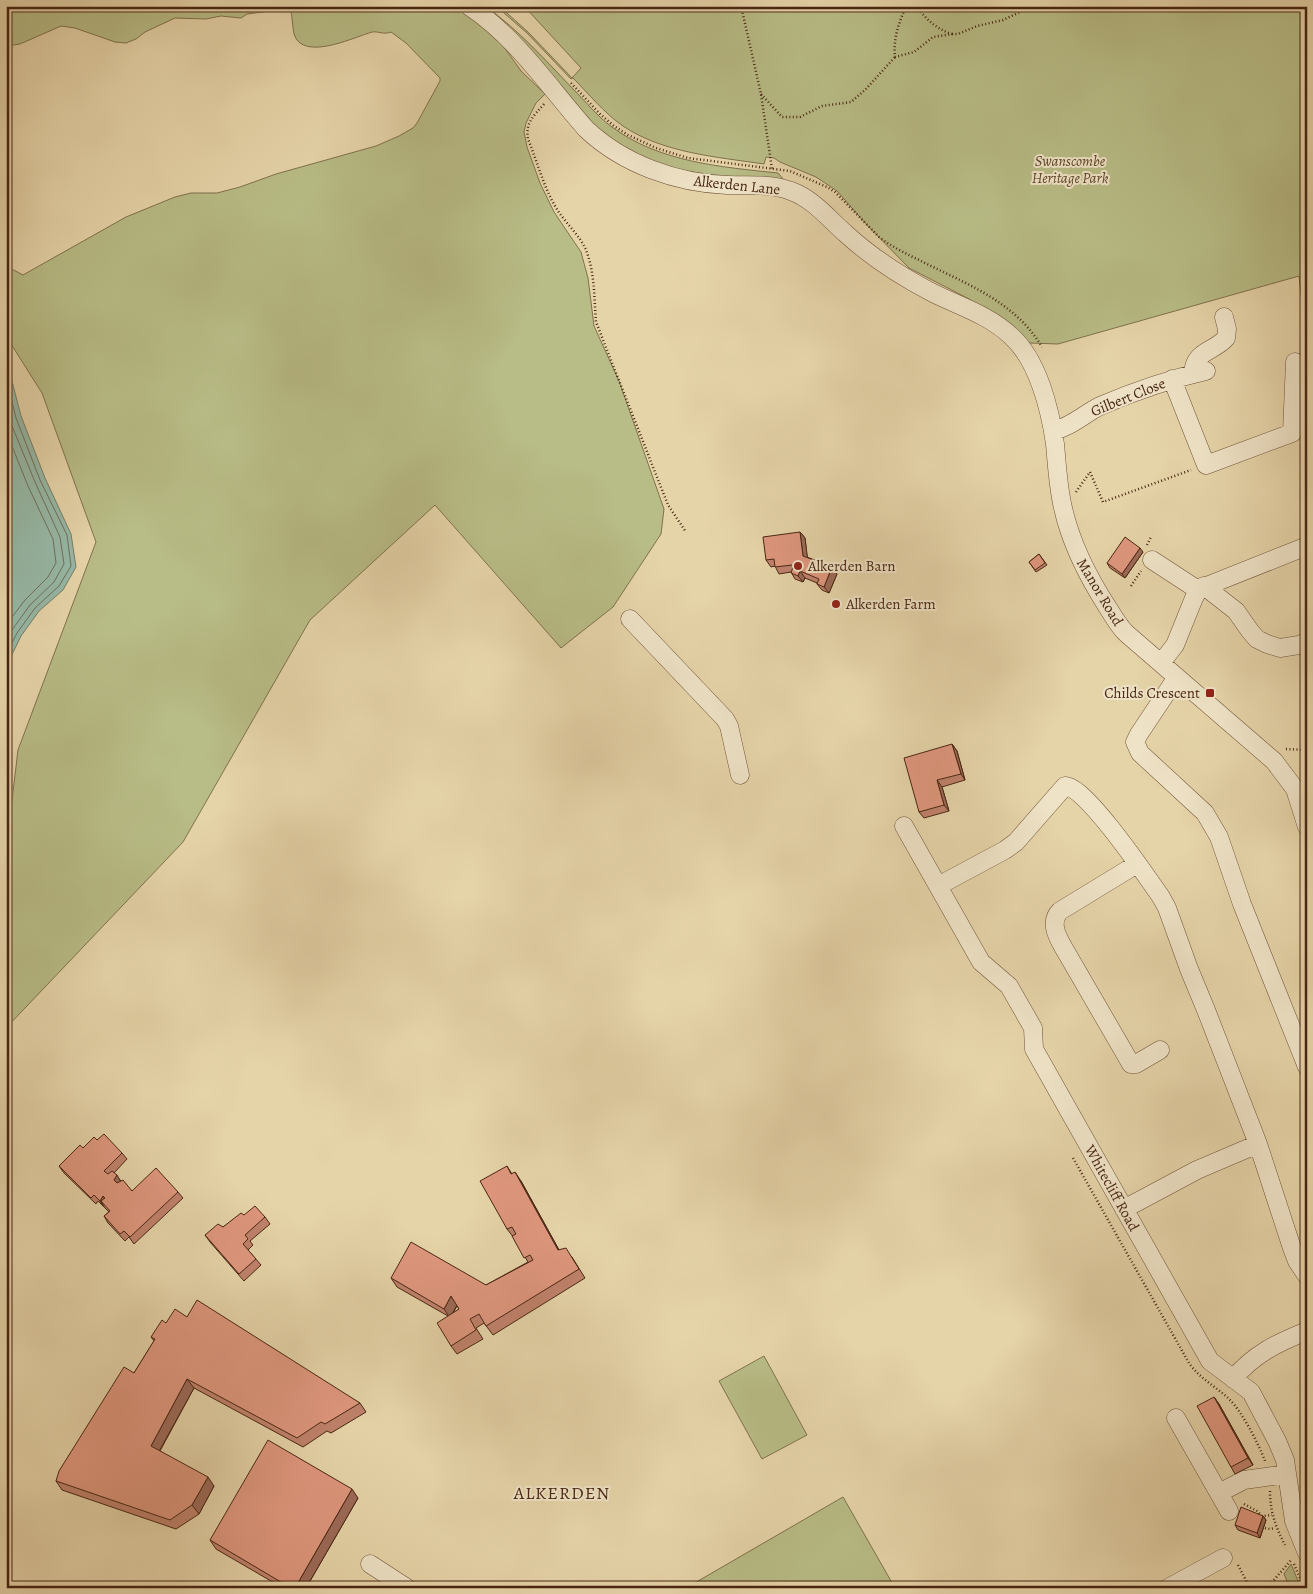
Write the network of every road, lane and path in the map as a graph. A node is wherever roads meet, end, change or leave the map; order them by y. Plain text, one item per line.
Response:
1 (469, 6) edge
2 (741, 6) edge
3 (906, 6) edge
4 (916, 6) edge
5 (1033, 6) edge
6 (1283, 6) edge
7 (1307, 9) edge
8 (952, 34) junction
9 (895, 57) junction
10 (556, 93) junction
11 (761, 94) junction
12 (772, 168) dead end
13 (1224, 317) dead end
14 (1295, 362) dead end
15 (1172, 379) junction
16 (1053, 431) junction
17 (1206, 465) junction
18 (1075, 496) dead end
19 (686, 532) dead end
20 (1151, 538) dead end
21 (1307, 546) edge
22 (1147, 550) joint
23 (1201, 588) junction
24 (630, 619) dead end
25 (1307, 642) edge
26 (1161, 663) junction
27 (1177, 677) junction
28 (740, 776) dead end
29 (1301, 786) edge
30 (904, 826) dead end
31 (1307, 827) edge
32 (1137, 864) junction
33 (938, 886) junction
34 (1160, 1050) dead end
35 (1307, 1067) edge
36 (1258, 1144) junction
37 (1124, 1209) junction
38 (1307, 1276) edge
39 (1307, 1331) edge
40 (1233, 1379) junction
41 (1176, 1418) dead end
42 (1287, 1474) junction
43 (1224, 1502) junction
44 (1272, 1514) dead end
45 (1265, 1528) dead end
46 (1276, 1528) dead end
47 (1299, 1556) edge
48 (1230, 1561) joint
49 (370, 1564) dead end
50 (1189, 1583) edge
51 (407, 1588) edge
52 (1168, 1588) edge
53 (1250, 1588) edge
54 (1268, 1588) edge

1 - 10 street, Alkerden Lane
2 - 11 path
3 - 9 path
4 - 8 path
5 - 8 path
6 - 7 path
8 - 9 path
9 - 11 path
10 - 16 street, Alkerden Lane
10 - 19 path
11 - 12 path
13 - 15 street, Gilbert Close
14 - 17 street
15 - 16 street, Gilbert Close
15 - 17 street
16 - 26 street, Manor Road
17 - 18 path
20 - 22 path
21 - 23 street
22 - 23 street
23 - 25 street
23 - 26 street
24 - 28 street
26 - 27 street, Manor Road
27 - 29 street, Manor Road
27 - 35 street
29 - 31 street, Manor Road
30 - 33 street, Whitecliff Road
32 - 33 street
32 - 34 street
32 - 36 street
33 - 37 street, Whitecliff Road
36 - 37 street
36 - 38 street
37 - 40 street, Whitecliff Road
39 - 40 street
40 - 42 street, Whitecliff Road
41 - 43 street
42 - 43 street
42 - 47 street, Whitecliff Road
43 - 44 path
45 - 46 path
47 - 54 path
48 - 50 street
48 - 53 path
49 - 51 street
50 - 52 street

